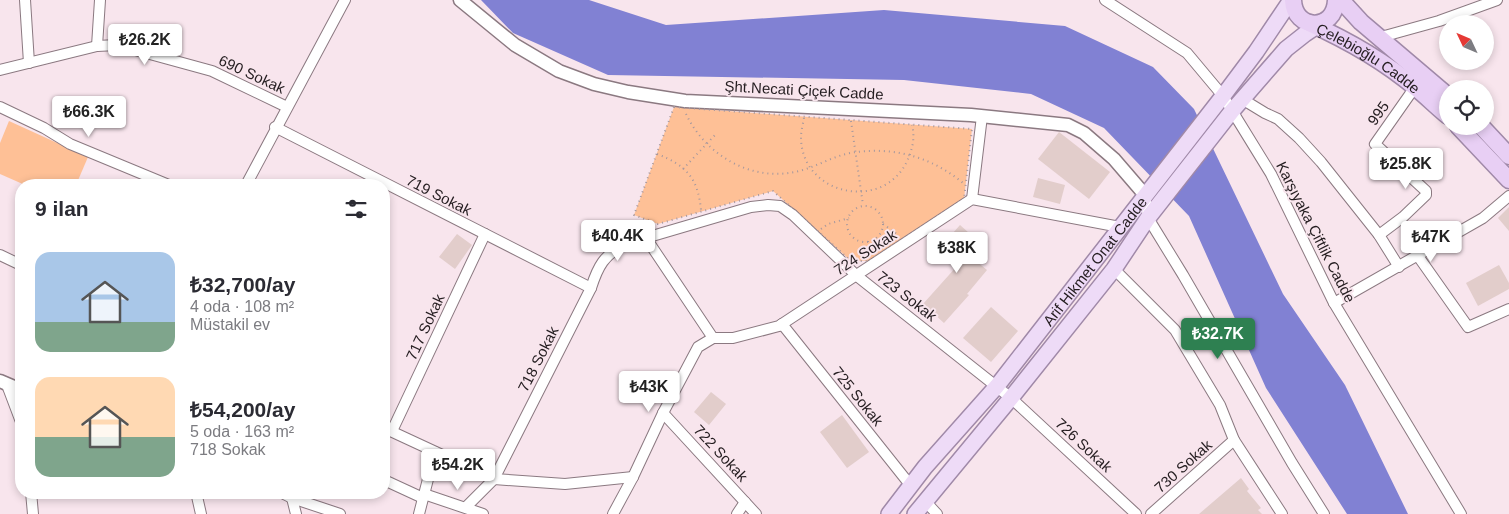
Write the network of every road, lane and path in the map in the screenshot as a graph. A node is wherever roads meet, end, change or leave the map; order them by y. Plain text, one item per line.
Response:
1 (25, 0) edge
2 (100, 0) edge
3 (345, 0) edge
4 (460, 0) edge
5 (1105, 0) edge
6 (1336, 0) edge
7 (1341, 0) edge
8 (1498, 0) edge
9 (1292, 2) edge
10 (1317, 24) junction
11 (1381, 37) junction
12 (97, 46) junction
13 (29, 63) junction
14 (0, 70) edge
15 (1415, 87) junction
16 (1439, 88) edge
17 (1223, 96) junction
18 (1242, 99) junction
19 (0, 107) edge
20 (287, 107) junction
21 (683, 107) junction
22 (1439, 108) edge
23 (982, 116) junction
24 (1227, 117) junction
25 (804, 118) junction
26 (851, 121) junction
27 (912, 125) junction
28 (276, 127) junction
29 (1466, 135) edge
30 (1489, 135) edge
31 (715, 136) dead end
32 (707, 144) junction
33 (855, 152) junction
34 (656, 154) junction
35 (910, 155) junction
36 (1509, 156) edge
37 (811, 167) junction
38 (683, 169) junction
39 (155, 179) edge
40 (249, 179) edge
41 (372, 179) edge
42 (1509, 180) edge
43 (965, 184) junction
44 (390, 188) edge
45 (1148, 190) junction
46 (861, 192) junction
47 (1509, 196) edge
48 (972, 199) junction
49 (863, 206) junction
50 (702, 212) junction
51 (849, 218) junction
52 (1148, 218) junction
53 (883, 224) junction
54 (1120, 227) junction
55 (816, 233) junction
56 (485, 234) junction
57 (1379, 236) junction
58 (646, 238) junction
59 (902, 240) junction
60 (868, 241) junction
61 (0, 255) edge
62 (1418, 256) junction
63 (869, 261) junction
64 (15, 262) edge
65 (1399, 267) junction
66 (1114, 269) junction
67 (856, 276) junction
68 (591, 288) junction
69 (1334, 303) junction
70 (1509, 309) edge
71 (782, 324) junction
72 (713, 338) junction
73 (4, 383) edge
74 (996, 386) junction
75 (1011, 398) junction
76 (15, 408) edge
77 (663, 413) junction
78 (390, 426) edge
79 (390, 431) edge
80 (1234, 440) junction
81 (435, 452) junction
82 (633, 477) junction
83 (494, 479) junction
84 (390, 482) edge
85 (912, 486) junction
86 (424, 496) junction
87 (32, 499) edge
88 (198, 499) edge
89 (293, 499) edge
90 (302, 499) edge
91 (925, 501) junction
92 (745, 502) junction
93 (466, 507) junction
94 (33, 514) edge
95 (201, 514) edge
96 (296, 514) edge
97 (340, 514) edge
98 (419, 514) edge
99 (483, 514) edge
100 (613, 514) edge
101 (737, 514) edge
102 (756, 514) edge
103 (889, 514) edge
104 (915, 514) edge
105 (937, 514) edge
106 (1136, 514) edge
107 (1151, 514) edge
108 (1282, 514) edge
109 (1324, 514) edge
110 (1461, 514) edge

1 - 13 street
2 - 12 street
3 - 20 street
4 - 23 street, Şht.Necati Çiçek Cadde
5 - 17 street, Karşıyaka Çiftlik Cadde
6 - 10 highway
7 - 11 highway, Çelebioğlu Cadde
8 - 11 street
9 - 10 highway, Çelebioğlu Cadde
9 - 17 main road, Arif Hikmet Onat Cadde
10 - 15 highway, Çelebioğlu Cadde
10 - 18 main road, Arif Hikmet Onat Cadde
11 - 16 highway, Çelebioğlu Cadde
12 - 13 street, 690 Sokak
12 - 20 street, 690 Sokak
13 - 14 street, 690 Sokak
15 - 22 highway, Çelebioğlu Cadde
15 - 57 street, 995
17 - 24 street, Karşıyaka Çiftlik Cadde
17 - 45 main road, Arif Hikmet Onat Cadde
18 - 24 main road, Arif Hikmet Onat Cadde
18 - 57 street
19 - 39 street
20 - 28 street
21 - 25 path
21 - 32 path
21 - 34 path
23 - 45 street, Şht.Necati Çiçek Cadde
23 - 48 street
24 - 52 main road, Arif Hikmet Onat Cadde
24 - 69 street, Karşıyaka Çiftlik Cadde
25 - 26 path
25 - 37 path
26 - 27 path
26 - 33 path
27 - 35 path
27 - 43 path
28 - 40 street
28 - 41 street, 719 Sokak
29 - 42 highway
30 - 36 highway
31 - 32 path
32 - 37 path
32 - 38 path
33 - 35 path
33 - 37 path
33 - 46 path
34 - 38 path
34 - 50 path
35 - 43 path
35 - 46 path
37 - 46 path
38 - 50 path
43 - 59 path
44 - 56 street, 719 Sokak
45 - 52 street
45 - 54 main road, Arif Hikmet Onat Cadde
46 - 49 path
47 - 62 street
48 - 54 street
48 - 67 street, 724 Sokak
49 - 51 path
49 - 53 path
50 - 55 path
51 - 55 path
51 - 60 path
52 - 66 main road, Arif Hikmet Onat Cadde
52 - 109 street
53 - 59 path
53 - 60 path
54 - 74 main road, Arif Hikmet Onat Cadde
55 - 58 street, 723 Sokak
55 - 63 path
55 - 67 street, 723 Sokak
56 - 68 street, 719 Sokak
56 - 78 street, 717 Sokak
57 - 65 street
58 - 68 street, 718 Sokak
58 - 72 street
59 - 63 path
60 - 63 path
61 - 64 street
62 - 65 street
62 - 70 street
65 - 69 street
66 - 75 main road, Arif Hikmet Onat Cadde
66 - 80 street
67 - 71 street, 724 Sokak
67 - 74 street, 723 Sokak
68 - 83 street, 718 Sokak
69 - 110 street, Karşıyaka Çiftlik Cadde
71 - 72 street, 724 Sokak
71 - 85 street, 725 Sokak
72 - 77 street
73 - 76 street
74 - 75 street, 723 Sokak
74 - 85 main road, Arif Hikmet Onat Cadde
75 - 91 main road, Arif Hikmet Onat Cadde
75 - 106 street, 726 Sokak
77 - 82 street
77 - 92 street, 722 Sokak
79 - 81 street
80 - 107 street, 730 Sokak
80 - 108 street
81 - 83 street
81 - 86 street
82 - 83 street
82 - 100 street
83 - 93 street, 718 Sokak
84 - 86 street
85 - 103 main road, Arif Hikmet Onat Cadde
86 - 93 street
86 - 98 street
87 - 94 street
88 - 95 street
89 - 96 street
90 - 97 street
91 - 104 main road, Arif Hikmet Onat Cadde
91 - 105 street
92 - 101 street
92 - 102 street, 722 Sokak
93 - 99 street

